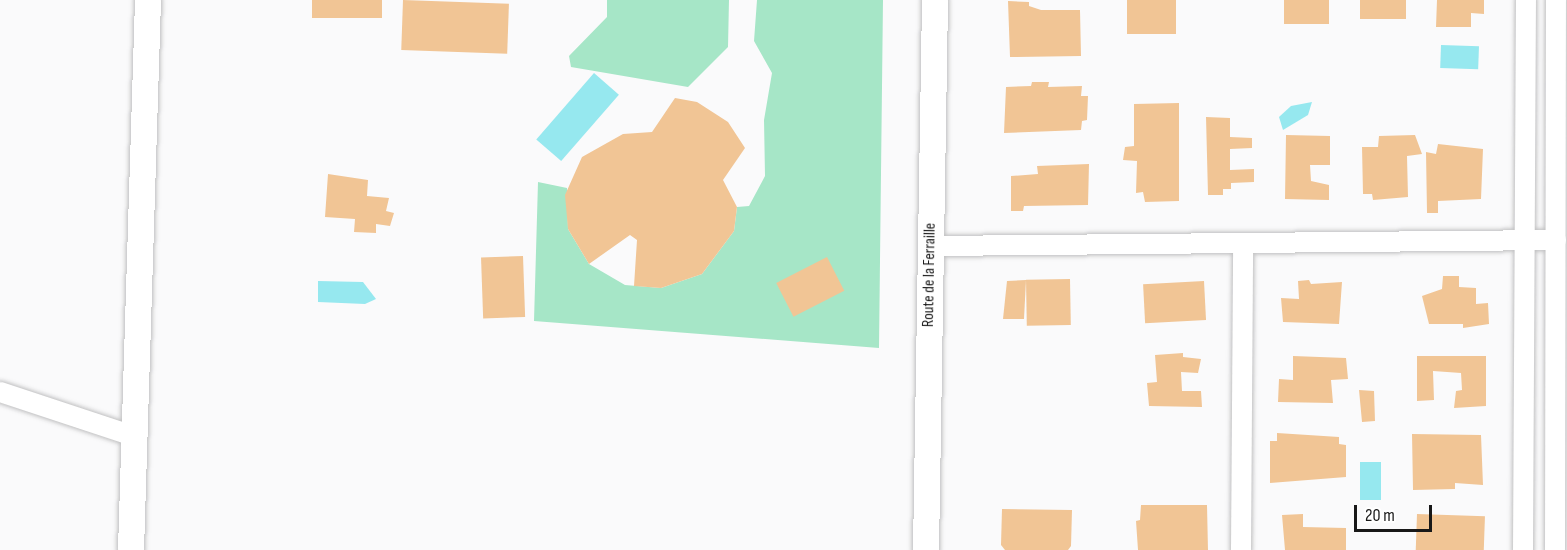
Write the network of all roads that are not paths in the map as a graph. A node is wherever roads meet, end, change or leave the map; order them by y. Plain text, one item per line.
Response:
1 (148, 0) edge
2 (935, 0) edge
3 (1526, 0) edge
4 (1557, 0) edge
5 (1526, 240) junction
6 (1556, 240) junction
7 (1243, 244) junction
8 (931, 246) junction
9 (0, 392) edge
10 (133, 436) junction
11 (130, 550) edge
12 (926, 550) edge
13 (1241, 550) edge
14 (1523, 550) edge
15 (1555, 550) edge

1 - 10 street
2 - 8 street, Route de la Ferraille
3 - 5 street
4 - 6 street
5 - 6 street
5 - 7 street
5 - 14 street
6 - 15 street
7 - 8 street
7 - 13 street
8 - 12 street, Route de la Ferraille
9 - 10 street
10 - 11 street

